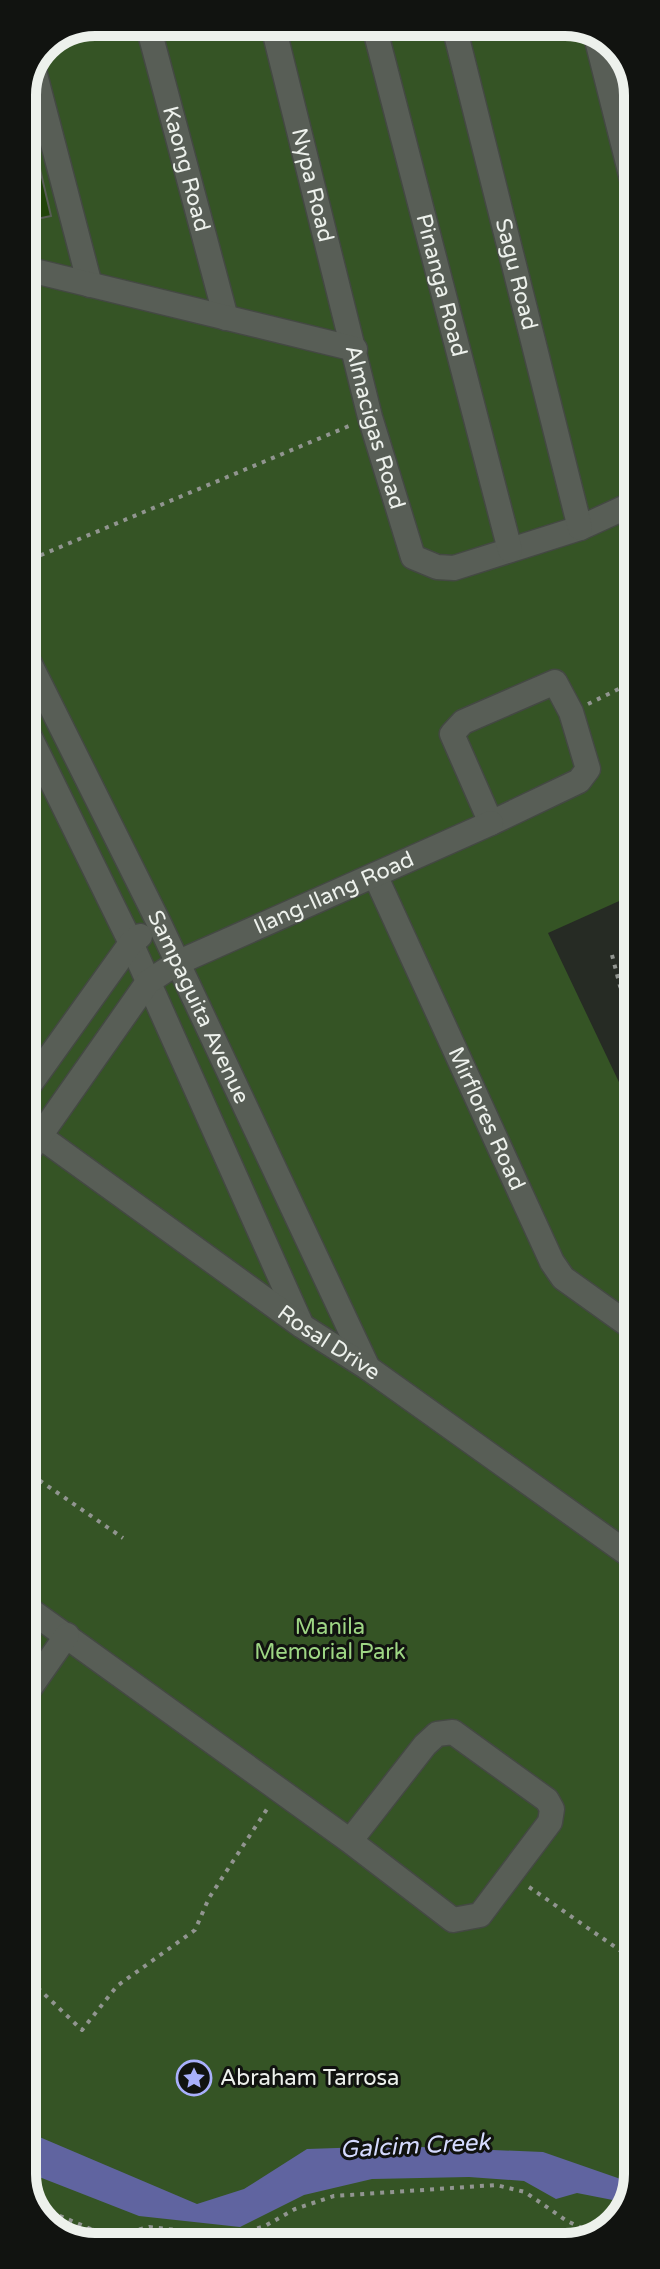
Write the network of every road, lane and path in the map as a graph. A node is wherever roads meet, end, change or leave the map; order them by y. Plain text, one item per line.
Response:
1 (151, 36) edge
2 (276, 36) edge
3 (377, 36) edge
4 (457, 36) edge
5 (599, 47) edge
6 (37, 83) edge
7 (624, 147) edge
8 (36, 272) edge
9 (90, 285) junction
10 (226, 318) junction
11 (355, 349) junction
12 (370, 417) junction
13 (624, 508) edge
14 (580, 528) junction
15 (510, 550) junction
16 (36, 557) edge
17 (36, 676) edge
18 (624, 686) edge
19 (571, 712) junction
20 (36, 749) edge
21 (491, 823) junction
22 (375, 875) junction
23 (159, 923) junction
24 (131, 943) junction
25 (612, 955) dead end
26 (177, 963) junction
27 (148, 982) junction
28 (624, 983) edge
29 (620, 986) junction
30 (624, 995) edge
31 (36, 1076) edge
32 (36, 1124) edge
33 (36, 1134) edge
34 (624, 1322) edge
35 (302, 1326) junction
36 (368, 1368) junction
37 (36, 1478) edge
38 (123, 1538) dead end
39 (624, 1551) edge
40 (36, 1614) edge
41 (67, 1635) junction
42 (36, 1679) edge
43 (280, 1790) junction
44 (350, 1841) junction
45 (511, 1875) junction
46 (624, 1953) edge
47 (36, 1986) edge
48 (50, 2212) edge
49 (586, 2230) edge
50 (98, 2233) edge
51 (135, 2233) edge
52 (204, 2233) edge
53 (240, 2233) edge

1 - 10 street, Kaong Road
2 - 11 street, Nypa Road
3 - 15 street, Pinanga Road
4 - 14 street, Sagu Road
5 - 7 street
6 - 9 street
8 - 9 street, Almacigas Road
9 - 10 street, Almacigas Road
10 - 11 street, Almacigas Road
11 - 12 street, Almacigas Road
12 - 15 street, Almacigas Road
12 - 16 path
13 - 14 street, Almacigas Road
14 - 15 street, Almacigas Road
17 - 23 street, Sampaguita Avenue
18 - 19 path
19 - 21 street, Ilang-Ilang Road
19 - 21 street
20 - 24 street, Sampaguita Avenue
21 - 22 street, Ilang-Ilang Road
22 - 26 street, Ilang-Ilang Road
22 - 34 street, Mirflores Road
23 - 24 street
23 - 26 street, Sampaguita Avenue
24 - 27 street, Sampaguita Avenue
24 - 31 street
25 - 29 path
26 - 27 street, Ilang-Ilang Road
26 - 36 street, Sampaguita Avenue
27 - 32 street
27 - 35 street, Sampaguita Avenue
28 - 29 path
29 - 30 path
33 - 35 street, Rosal Drive
35 - 36 street, Rosal Drive
36 - 39 street, Rosal Drive
37 - 38 path
40 - 41 street
41 - 42 street
41 - 43 street
43 - 44 street
43 - 47 path
44 - 45 street
44 - 45 street
45 - 46 path
48 - 50 path
49 - 53 path
51 - 52 path

